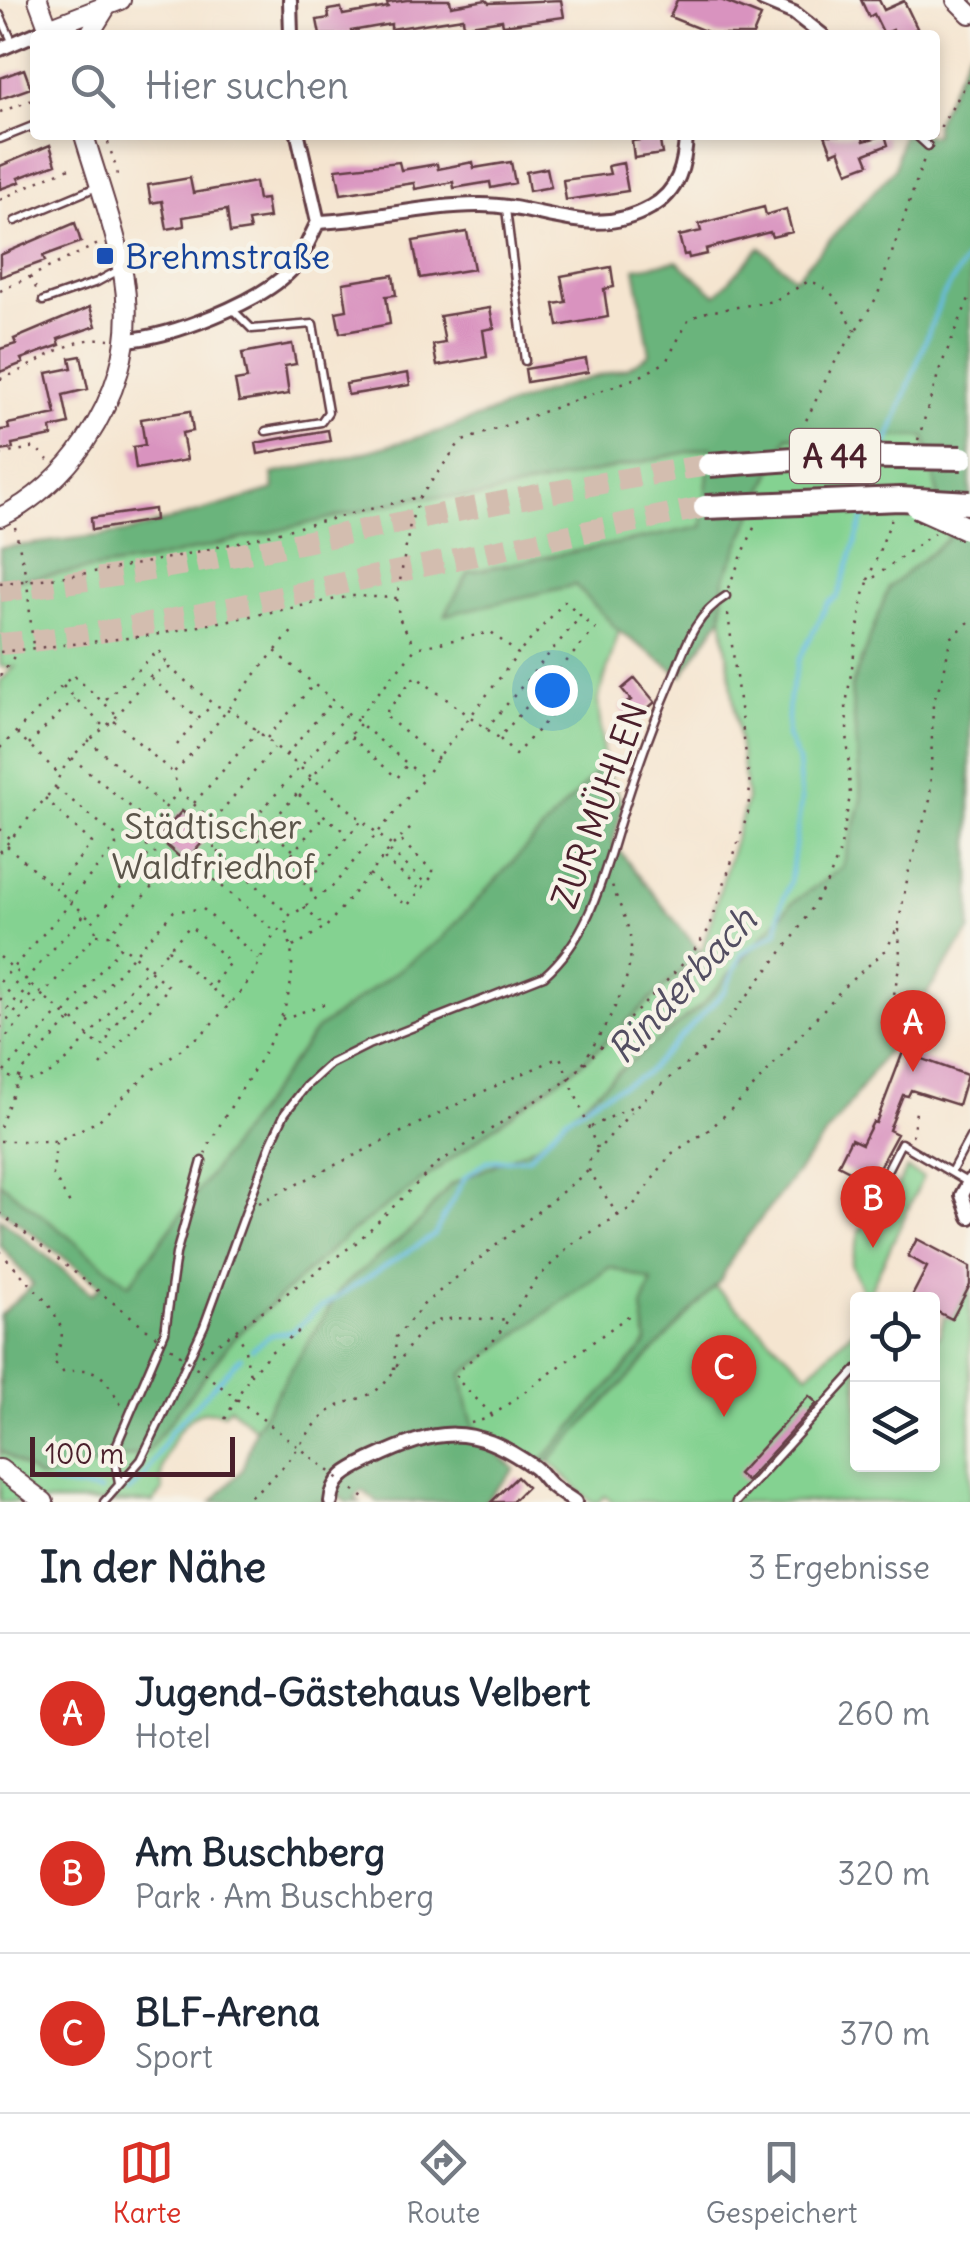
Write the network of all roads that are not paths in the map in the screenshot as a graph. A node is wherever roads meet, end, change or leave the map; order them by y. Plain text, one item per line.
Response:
1 (38, 0) edge
2 (84, 0) edge
3 (290, 0) edge
4 (763, 0) edge
5 (956, 0) edge
6 (114, 3) edge
7 (970, 14) edge
8 (0, 15) edge
9 (49, 30) edge
10 (54, 30) edge
11 (93, 30) edge
12 (291, 30) edge
13 (816, 30) edge
14 (7, 46) edge
15 (30, 127) edge
16 (0, 139) edge
17 (86, 140) edge
18 (299, 140) edge
19 (686, 140) edge
20 (921, 140) edge
21 (928, 146) road end
22 (100, 186) junction
23 (506, 207) junction
24 (15, 221) dead end
25 (318, 222) junction
26 (124, 266) junction
27 (42, 301) road end
28 (230, 307) junction
29 (120, 340) junction
30 (525, 362) dead end
31 (266, 432) dead end
32 (962, 458) dead end
33 (709, 465) tunnel mouth
34 (900, 499) junction
35 (970, 503) edge
36 (705, 508) tunnel mouth
37 (7, 521) edge
38 (966, 528) dead end
39 (726, 596) road end
40 (970, 1136) edge
41 (202, 1161) road end
42 (951, 1172) junction
43 (969, 1181) edge
44 (878, 1188) dead end
45 (970, 1217) edge
46 (850, 1377) edge
47 (3, 1475) edge
48 (119, 1484) junction
49 (44, 1502) edge
50 (104, 1502) edge
51 (332, 1502) edge
52 (575, 1502) edge
53 (736, 1502) edge

1 - 9 street
2 - 6 street
3 - 12 street
4 - 13 street
5 - 7 street
6 - 10 street
6 - 11 street
8 - 14 lane
15 - 16 lane
17 - 22 street
18 - 25 street
19 - 23 street
20 - 21 lane
22 - 24 lane
22 - 26 street
23 - 25 street
23 - 30 lane
25 - 28 street
26 - 27 lane
26 - 29 street
28 - 29 street
28 - 31 lane
29 - 37 street
32 - 33 highway, A 44, bridge
34 - 35 highway, A 44, bridge
34 - 36 highway, A 44, bridge
34 - 38 highway, bridge
39 - 48 lane, ZUR MÜHLEN
40 - 42 lane
41 - 48 lane
42 - 43 lane
42 - 44 lane
43 - 45 street
46 - 53 lane
47 - 49 street
48 - 50 lane, ZUR MÜHLEN
51 - 52 street

